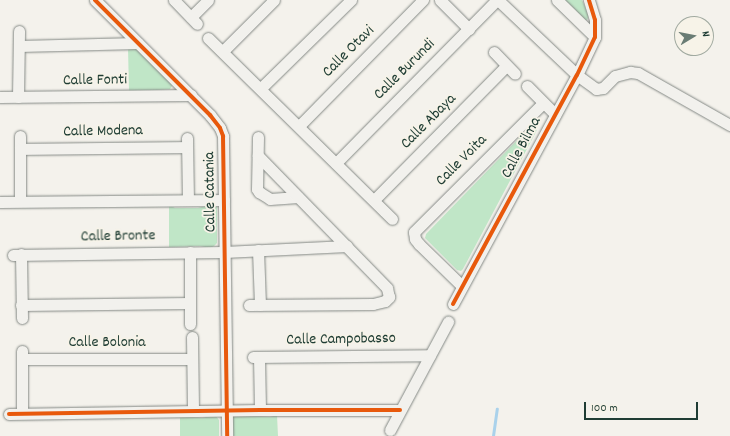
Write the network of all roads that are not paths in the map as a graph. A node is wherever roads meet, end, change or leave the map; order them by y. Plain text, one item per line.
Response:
1 (95, 0) edge
2 (174, 0) edge
3 (208, 0) edge
4 (274, 0) edge
5 (351, 0) edge
6 (423, 0) edge
7 (440, 0) edge
8 (498, 0) edge
9 (557, 0) edge
10 (589, 0) edge
11 (469, 29) junction
12 (19, 31) dead end
13 (594, 37) junction
14 (208, 38) dead end
15 (138, 43) junction
16 (18, 46) junction
17 (223, 51) junction
18 (494, 52) dead end
19 (506, 66) junction
20 (515, 74) dead end
21 (577, 75) junction
22 (527, 86) dead end
23 (261, 88) junction
24 (191, 95) junction
25 (0, 97) edge
26 (18, 98) junction
27 (543, 102) junction
28 (555, 114) junction
29 (730, 125) edge
30 (298, 126) junction
31 (20, 136) dead end
32 (258, 137) dead end
33 (20, 149) junction
34 (258, 156) junction
35 (336, 163) junction
36 (298, 197) junction
37 (188, 200) junction
38 (224, 200) junction
39 (374, 200) junction
40 (20, 201) junction
41 (0, 202) edge
42 (392, 219) dead end
43 (347, 246) junction
44 (258, 250) junction
45 (190, 252) junction
46 (224, 252) junction
47 (462, 286) junction
48 (190, 303) junction
49 (453, 304) dead end
50 (21, 306) junction
51 (22, 318) dead end
52 (448, 322) dead end
53 (190, 324) dead end
54 (192, 337) dead end
55 (430, 355) junction
56 (192, 359) junction
57 (193, 410) junction
58 (260, 410) junction
59 (400, 410) junction
60 (226, 411) junction
61 (22, 413) junction
62 (9, 414) dead end
63 (390, 430) dead end
64 (227, 436) edge

1 - 15 street, Calle Catania
2 - 3 street
4 - 17 street
5 - 23 street
6 - 30 street, Calle Otavi
7 - 11 street
8 - 11 street, Calle Burundi
8 - 21 street
9 - 13 street
10 - 13 street, Calle Bilma
11 - 35 street, Calle Burundi
12 - 16 street
13 - 21 street, Calle Bilma
14 - 17 street
15 - 16 street
15 - 24 street, Calle Catania
16 - 26 street
17 - 23 street
18 - 19 street
19 - 20 street
19 - 39 street, Calle Abaya
21 - 28 street, Calle Bilma
21 - 29 street
22 - 27 street
23 - 30 street
24 - 26 street, Calle Fonti
24 - 38 street, Calle Catania
25 - 26 street, Calle Fonti
27 - 28 street
27 - 47 street, Calle Voita
28 - 47 street, Calle Bilma
30 - 35 street
31 - 33 street
32 - 34 street
33 - 37 street, Calle Modena
33 - 40 street
34 - 36 street
34 - 36 street
35 - 39 street
36 - 43 street
37 - 38 street
37 - 40 street
38 - 46 street, Calle Catania
39 - 42 street
40 - 41 street
43 - 44 street, Calle Bronte
43 - 44 street
44 - 46 street, Calle Bronte
45 - 46 street, Calle Bronte
45 - 48 street
45 - 50 street, Calle Bronte
46 - 60 street, Calle Catania
47 - 49 street, Calle Bilma
48 - 50 street
48 - 53 street
50 - 51 street
52 - 55 street
54 - 56 street
55 - 58 street, Calle Campobasso
55 - 59 street
56 - 57 street
56 - 61 street, Calle Bolonia
57 - 60 street
57 - 61 street
58 - 59 street
58 - 60 street
59 - 63 street
60 - 64 street, Calle Catania
61 - 62 street

